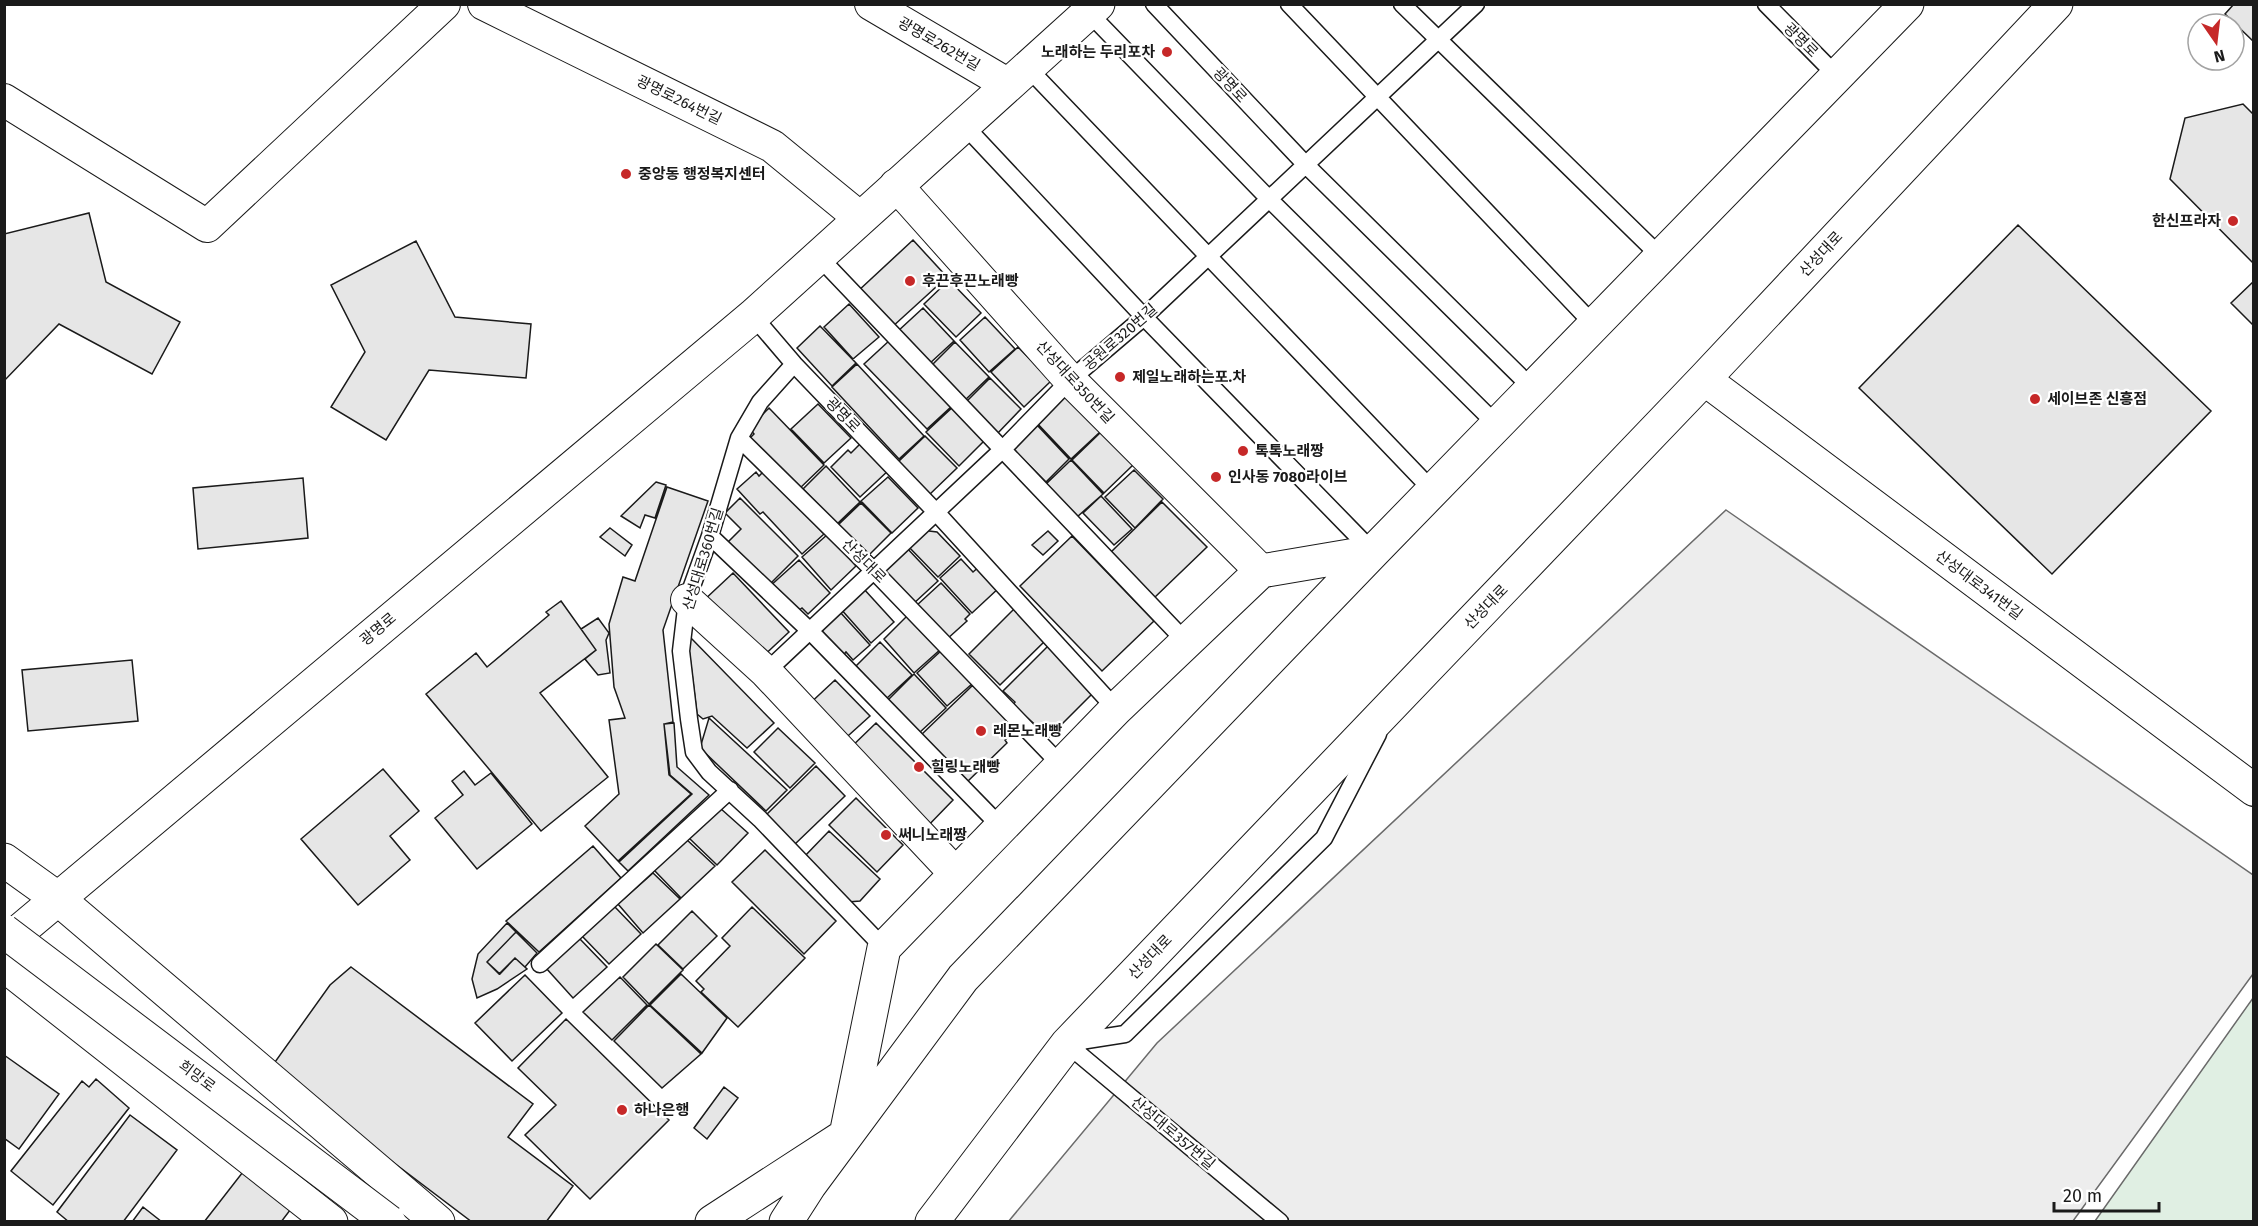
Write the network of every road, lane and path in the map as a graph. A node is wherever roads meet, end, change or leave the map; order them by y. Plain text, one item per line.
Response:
1 (444, 4) edge
2 (484, 4) edge
3 (871, 4) edge
4 (1154, 4) edge
5 (1289, 4) edge
6 (1402, 4) edge
7 (1476, 4) edge
8 (1766, 4) edge
9 (1907, 4) edge
10 (2056, 4) edge
11 (1093, 9) edge
12 (1437, 41) junction
13 (1836, 75) junction
14 (1017, 76) junction
15 (1376, 99) junction
16 (4, 100) edge
17 (963, 124) junction
18 (1306, 165) junction
19 (896, 185) junction
20 (1269, 199) junction
21 (860, 218) junction
22 (818, 256) junction
23 (1207, 257) junction
24 (1661, 257) junction
25 (753, 316) junction
26 (1144, 317) junction
27 (1595, 326) junction
28 (794, 364) junction
29 (1704, 379) junction
30 (1070, 380) junction
31 (1533, 389) junction
32 (1497, 424) junction
33 (739, 438) junction
34 (1002, 450) junction
35 (1433, 490) junction
36 (936, 512) junction
37 (710, 536) junction
38 (1373, 552) junction
39 (874, 571) junction
40 (1261, 571) junction
41 (687, 600) junction
42 (810, 631) junction
43 (1187, 643) junction
44 (766, 672) junction
45 (1394, 703) junction
46 (1116, 709) junction
47 (1061, 765) junction
48 (730, 790) junction
49 (2253, 790) edge
50 (1001, 826) junction
51 (4, 860) edge
52 (955, 873) junction
53 (57, 898) junction
54 (4, 932) edge
55 (4, 944) edge
56 (884, 948) junction
57 (540, 964) dead end
58 (4, 965) edge
59 (1067, 1044) junction
60 (846, 1135) junction
61 (331, 1221) edge
62 (389, 1221) edge
63 (438, 1221) edge
64 (712, 1221) edge
65 (786, 1221) edge
66 (932, 1221) edge
67 (1280, 1221) edge

1 - 16 street
2 - 21 street, 광명로264번길
3 - 14 street, 광명로262번길
4 - 18 lane, 광명로
5 - 15 lane
6 - 12 lane
7 - 12 lane, 공원로320번길
8 - 13 lane, 광명로
9 - 13 main road
10 - 29 main road, 산성대로
11 - 14 main road, 광명로
11 - 20 lane, 광명로
12 - 15 lane, 공원로320번길
12 - 24 lane
13 - 24 main road
14 - 17 main road, 광명로
14 - 23 lane
15 - 18 lane, 공원로320번길
15 - 27 lane
17 - 19 main road, 광명로
17 - 26 lane
18 - 20 lane, 공원로320번길
18 - 31 lane
19 - 21 main road, 광명로
19 - 30 street, 산성대로350번길
20 - 23 lane, 공원로320번길
20 - 32 lane
21 - 22 main road, 광명로
22 - 25 main road, 광명로
22 - 34 lane
23 - 26 lane, 공원로320번길
23 - 35 lane
24 - 27 main road
25 - 28 lane, 광명로
25 - 53 main road, 광명로
26 - 30 lane, 공원로320번길
26 - 38 lane
27 - 31 main road
28 - 33 lane, 산성대로360번길
28 - 36 lane, 광명로
29 - 45 main road, 산성대로
29 - 49 street, 산성대로341번길
30 - 34 lane, 공원로320번길
30 - 40 street, 산성대로350번길
31 - 32 main road
32 - 35 main road
33 - 37 lane, 산성대로360번길
33 - 39 lane, 산성대로
34 - 36 lane, 공원로320번길
34 - 43 lane
35 - 38 main road
36 - 39 lane, 공원로320번길
36 - 46 lane
37 - 41 lane, 산성대로360번길
37 - 42 lane
38 - 40 main road
38 - 60 main road
39 - 42 lane, 공원로320번길
39 - 47 lane, 산성대로
40 - 43 main road
41 - 44 street
41 - 48 lane, 산성대로360번길
42 - 44 lane, 공원로320번길
42 - 50 lane
43 - 46 main road
44 - 52 street
45 - 59 main road, 산성대로
45 - 59 lane
46 - 47 main road
47 - 50 main road
48 - 56 lane, 산성대로360번길
48 - 57 lane
50 - 52 main road
51 - 53 main road
52 - 56 main road
53 - 55 main road, 광명로
53 - 63 main road
54 - 62 main road, 희망로, bridge
56 - 60 main road
58 - 61 main road
59 - 66 main road, 산성대로
59 - 67 lane, 산성대로357번길
60 - 64 main road
60 - 65 main road

